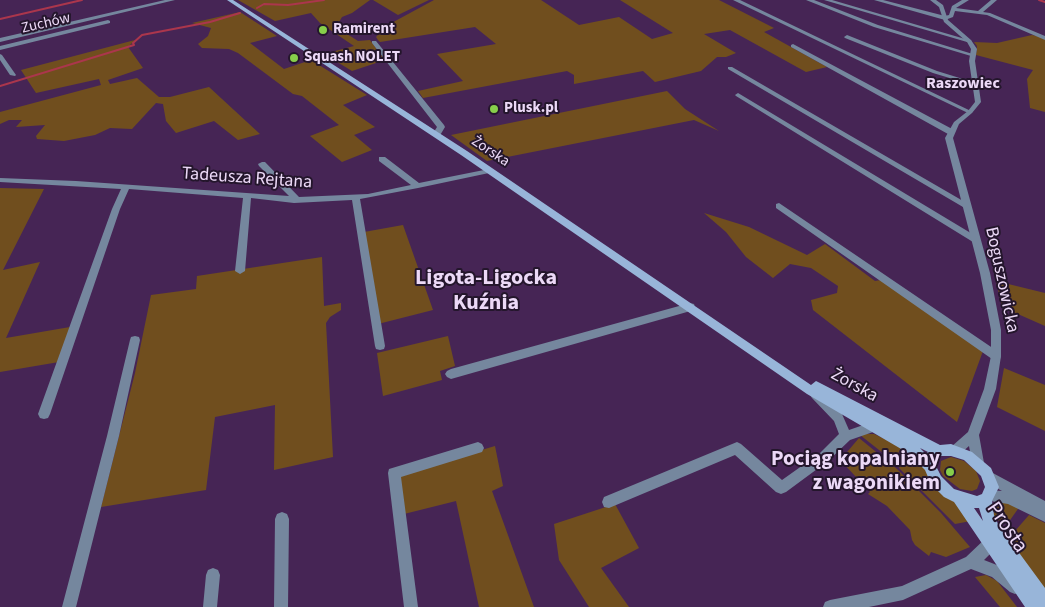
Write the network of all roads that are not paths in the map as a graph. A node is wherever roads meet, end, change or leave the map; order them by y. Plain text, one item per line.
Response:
1 (172, 0) edge
2 (230, 0) edge
3 (234, 0) edge
4 (736, 0) edge
5 (809, 0) edge
6 (827, 0) edge
7 (877, 0) edge
8 (933, 0) edge
9 (966, 0) edge
10 (994, 0) edge
11 (954, 9) junction
12 (980, 12) junction
13 (127, 17) dead end
14 (945, 18) junction
15 (270, 25) junction
16 (848, 37) dead end
17 (1045, 38) edge
18 (0, 40) edge
19 (969, 41) junction
20 (374, 42) dead end
21 (793, 46) dead end
22 (0, 48) edge
23 (973, 55) junction
24 (0, 56) edge
25 (730, 68) dead end
26 (13, 75) dead end
27 (976, 84) junction
28 (738, 95) dead end
29 (970, 112) junction
30 (951, 132) junction
31 (436, 135) junction
32 (382, 159) dead end
33 (262, 164) dead end
34 (489, 171) junction
35 (0, 180) edge
36 (418, 186) junction
37 (126, 187) junction
38 (247, 197) junction
39 (356, 198) junction
40 (294, 200) junction
41 (966, 205) junction
42 (779, 206) dead end
43 (976, 240) junction
44 (240, 271) dead end
45 (690, 307) junction
46 (135, 340) dead end
47 (380, 346) dead end
48 (753, 350) junction
49 (996, 356) junction
50 (451, 374) dead end
51 (810, 390) junction
52 (44, 414) dead end
53 (872, 427) junction
54 (973, 435) junction
55 (846, 436) junction
56 (478, 448) dead end
57 (940, 450) junction
58 (955, 451) junction
59 (978, 463) junction
60 (930, 466) junction
61 (989, 477) junction
62 (959, 498) junction
63 (987, 498) junction
64 (609, 502) dead end
65 (1045, 508) edge
66 (1045, 515) edge
67 (282, 519) dead end
68 (991, 543) junction
69 (971, 562) junction
70 (212, 575) dead end
71 (1045, 600) edge
72 (1029, 602) edge
73 (69, 607) edge
74 (210, 607) edge
75 (281, 607) edge
76 (411, 607) edge
77 (830, 607) edge

1 - 18 street
2 - 15 main road, Żorska
3 - 15 main road, Żorska
4 - 29 street
5 - 23 street
6 - 19 street
7 - 14 street
8 - 14 street
9 - 11 street
10 - 12 street
11 - 12 street
11 - 14 street
12 - 17 street
13 - 22 street, Zuchów
14 - 19 street
15 - 31 main road, Żorska
16 - 27 street
19 - 23 street
20 - 31 street
21 - 30 street
23 - 27 street
24 - 26 street
25 - 41 street
27 - 29 street
28 - 43 street
29 - 30 street
30 - 41 street, Boguszowicka
31 - 34 main road, Żorska
32 - 36 street
33 - 40 street
34 - 36 street, Tadeusza Rejtana
34 - 45 main road, Żorska
35 - 37 street, Tadeusza Rejtana
36 - 39 street, Tadeusza Rejtana
37 - 38 street, Tadeusza Rejtana
37 - 52 street
38 - 40 street, Tadeusza Rejtana
38 - 44 street
39 - 40 street, Tadeusza Rejtana
39 - 47 street
41 - 43 street, Boguszowicka
42 - 49 street
43 - 49 street, Boguszowicka
45 - 48 main road, Żorska
45 - 50 street
46 - 73 street
48 - 51 main road, Żorska
48 - 57 main road, Żorska
49 - 54 street, Boguszowicka
51 - 53 main road, Żorska
51 - 55 street, Żorska
53 - 55 street, Żorska
53 - 60 main road, Żorska
54 - 58 street, Boguszowicka
54 - 59 street
55 - 64 street, Żorska
56 - 76 street
57 - 58 main road
57 - 60 main road
58 - 59 main road
59 - 61 main road
60 - 62 main road
61 - 63 main road
61 - 65 street
62 - 63 main road
62 - 68 main road, Prosta
63 - 66 street
63 - 71 main road, Prosta
67 - 75 street
68 - 69 street
68 - 72 main road, Prosta
69 - 72 street
69 - 77 street
70 - 74 street

